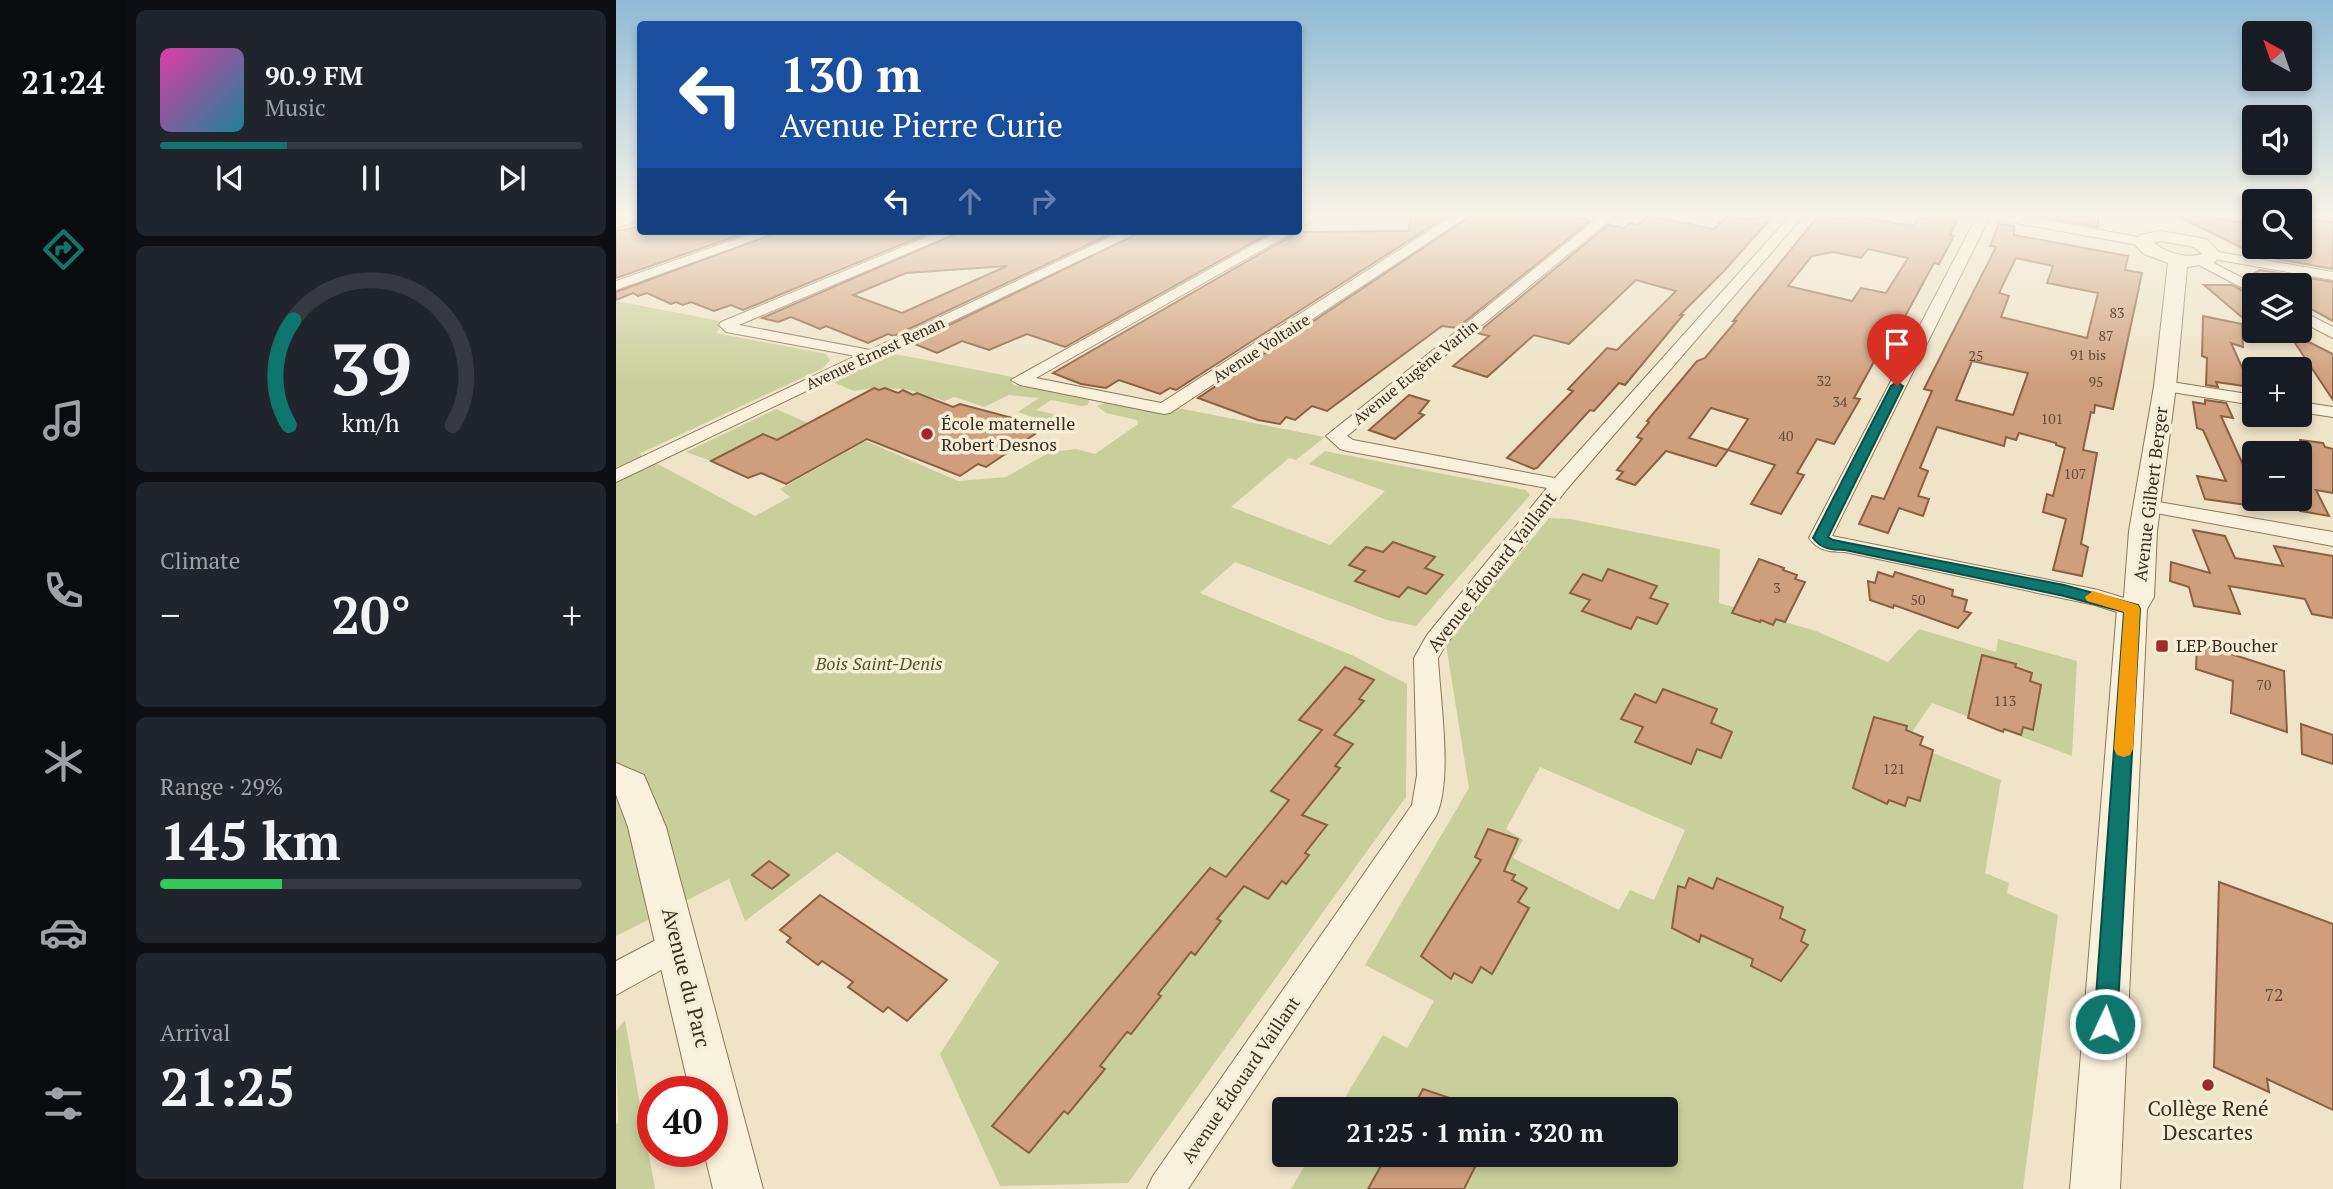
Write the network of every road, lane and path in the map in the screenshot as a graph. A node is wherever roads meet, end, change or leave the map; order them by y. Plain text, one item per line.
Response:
1 (657, 271) edge
2 (854, 271) edge
3 (1048, 271) edge
4 (1214, 271) edge
5 (1376, 271) edge
6 (1540, 271) edge
7 (1748, 271) edge
8 (1956, 271) edge
9 (2177, 271) edge
10 (2227, 271) edge
11 (2302, 271) edge
12 (2333, 276) edge
13 (2242, 282) edge
14 (616, 286) edge
15 (2312, 322) edge
16 (732, 328) joint
17 (2333, 333) edge
18 (870, 355) junction
19 (2165, 386) junction
20 (2242, 398) edge
21 (2312, 409) edge
22 (2333, 412) edge
23 (616, 476) edge
24 (1560, 485) junction
25 (2147, 506) junction
26 (2333, 539) edge
27 (2132, 609) junction
28 (616, 778) edge
29 (677, 944) junction
30 (616, 979) edge
31 (738, 1189) edge
32 (1166, 1189) edge
33 (2095, 1189) edge

1 - 14 street
2 - 16 street
3 - 18 street, Avenue Ernest Renan
4 - 5 street, Avenue Voltaire
6 - 24 street, Avenue Eugène Varlin
7 - 24 street, Avenue Édouard Vaillant
8 - 27 street
9 - 19 street, Avenue Gilbert Berger
10 - 13 street
11 - 12 street
15 - 17 street
16 - 18 street
18 - 23 street, Avenue Ernest Renan
19 - 20 street
19 - 25 street, Avenue Gilbert Berger
21 - 22 street
24 - 32 street, Avenue Édouard Vaillant
25 - 26 street
25 - 27 street, Avenue Gilbert Berger
27 - 33 street, Avenue Gilbert Berger
28 - 29 street, Avenue du Parc
29 - 30 street
29 - 31 street, Avenue du Parc

